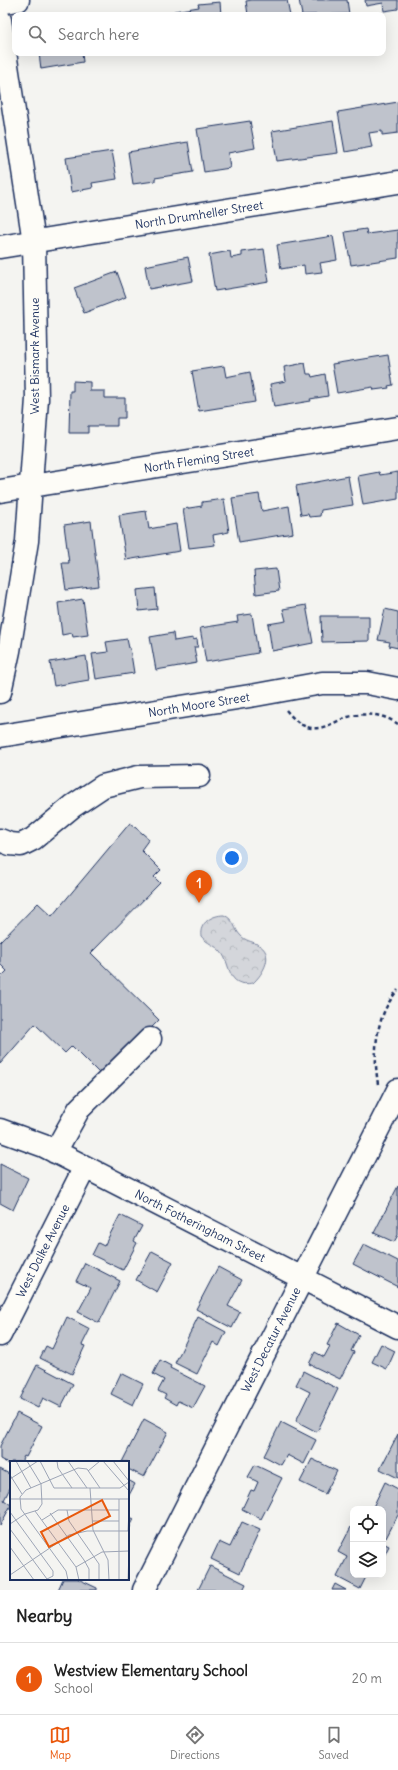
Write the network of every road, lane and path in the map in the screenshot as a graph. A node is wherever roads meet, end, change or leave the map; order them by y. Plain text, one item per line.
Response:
1 (18, 0) edge
2 (0, 3) edge
3 (0, 20) edge
4 (398, 182) edge
5 (34, 242) junction
6 (0, 247) edge
7 (398, 428) edge
8 (32, 486) junction
9 (0, 491) edge
10 (398, 689) edge
11 (0, 692) edge
12 (286, 710) dead end
13 (398, 724) edge
14 (0, 736) edge
15 (199, 776) dead end
16 (0, 840) edge
17 (398, 990) edge
18 (150, 1039) dead end
19 (388, 1088) edge
20 (0, 1130) edge
21 (55, 1152) junction
22 (85, 1167) junction
23 (302, 1279) junction
24 (398, 1327) edge
25 (0, 1335) edge
26 (144, 1590) edge

1 - 2 street
3 - 5 street, West Bismark Avenue
4 - 5 street, North Drumheller Street
5 - 6 street, North Drumheller Street
5 - 8 street, West Bismark Avenue
7 - 8 street, North Fleming Street
8 - 9 street, North Fleming Street
8 - 11 street, West Bismark Avenue
10 - 14 street, North Moore Street
12 - 13 path
15 - 16 street
17 - 19 path
18 - 21 street
19 - 23 street, West Decatur Avenue
20 - 21 street, North Fotheringham Street
21 - 22 street, North Fotheringham Street
22 - 23 street, North Fotheringham Street
22 - 25 street, West Dalke Avenue
23 - 24 street, North Fotheringham Street
23 - 26 street, West Decatur Avenue

